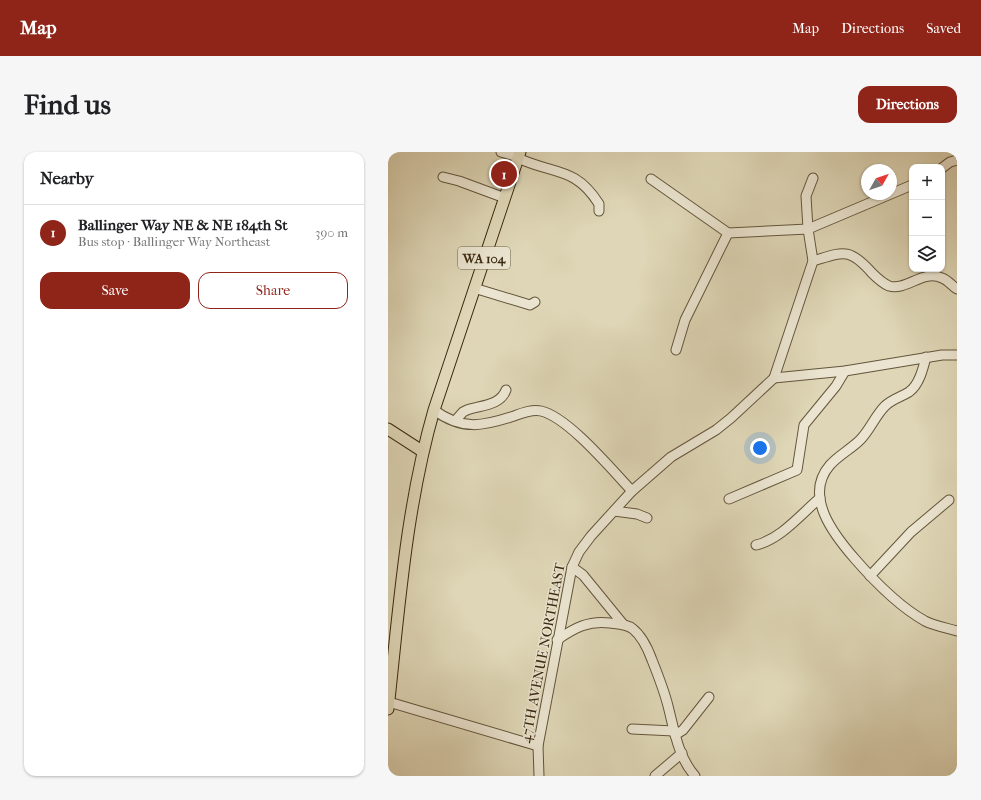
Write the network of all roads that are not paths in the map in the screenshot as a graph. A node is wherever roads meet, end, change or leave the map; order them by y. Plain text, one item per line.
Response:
1 (501, 152) edge
2 (519, 156) edge
3 (957, 160) edge
4 (945, 166) edge
5 (443, 177) dead end
6 (813, 178) dead end
7 (651, 179) dead end
8 (909, 187) edge
9 (505, 198) junction
10 (599, 211) dead end
11 (808, 229) junction
12 (728, 233) junction
13 (813, 260) junction
14 (474, 288) junction
15 (957, 289) edge
16 (535, 302) dead end
17 (676, 350) dead end
18 (957, 355) edge
19 (926, 358) junction
20 (845, 371) junction
21 (774, 378) junction
22 (506, 390) dead end
23 (434, 410) junction
24 (455, 421) junction
25 (388, 429) edge
26 (422, 451) junction
27 (632, 491) junction
28 (820, 498) junction
29 (730, 499) dead end
30 (949, 500) dead end
31 (614, 511) junction
32 (647, 518) dead end
33 (756, 545) dead end
34 (572, 567) junction
35 (870, 576) junction
36 (623, 624) junction
37 (957, 631) edge
38 (557, 640) junction
39 (708, 697) dead end
40 (388, 706) edge
41 (632, 729) dead end
42 (675, 733) junction
43 (538, 746) junction
44 (682, 753) junction
45 (539, 776) edge
46 (655, 776) edge
47 (695, 776) edge

1 - 2 street
2 - 9 main road, WA 104
2 - 10 street
3 - 4 street
5 - 9 street
6 - 11 street, 47TH AVENUE NORTHEAST
7 - 12 street
8 - 11 street
9 - 14 main road, WA 104
11 - 12 street
11 - 13 street, 47TH AVENUE NORTHEAST
12 - 17 street
13 - 15 street
13 - 21 street, 47TH AVENUE NORTHEAST
14 - 16 street
14 - 23 main road, WA 104
18 - 19 street
19 - 20 street
19 - 28 street
20 - 21 street
20 - 29 street
21 - 27 street, 47TH AVENUE NORTHEAST
22 - 24 street
23 - 24 street
23 - 26 main road, WA 104
24 - 27 street
25 - 26 main road
26 - 40 main road, WA 104
27 - 31 street, 47TH AVENUE NORTHEAST
28 - 33 street
28 - 35 street
30 - 35 street
31 - 32 street
31 - 34 street, 47TH AVENUE NORTHEAST
34 - 36 street
34 - 38 street, 47TH AVENUE NORTHEAST
35 - 37 street
36 - 38 street
36 - 42 street
38 - 43 street, 47TH AVENUE NORTHEAST
39 - 42 street
40 - 43 street
41 - 42 street
42 - 44 street
43 - 45 street, 47TH AVENUE NORTHEAST
44 - 46 street
44 - 47 street

